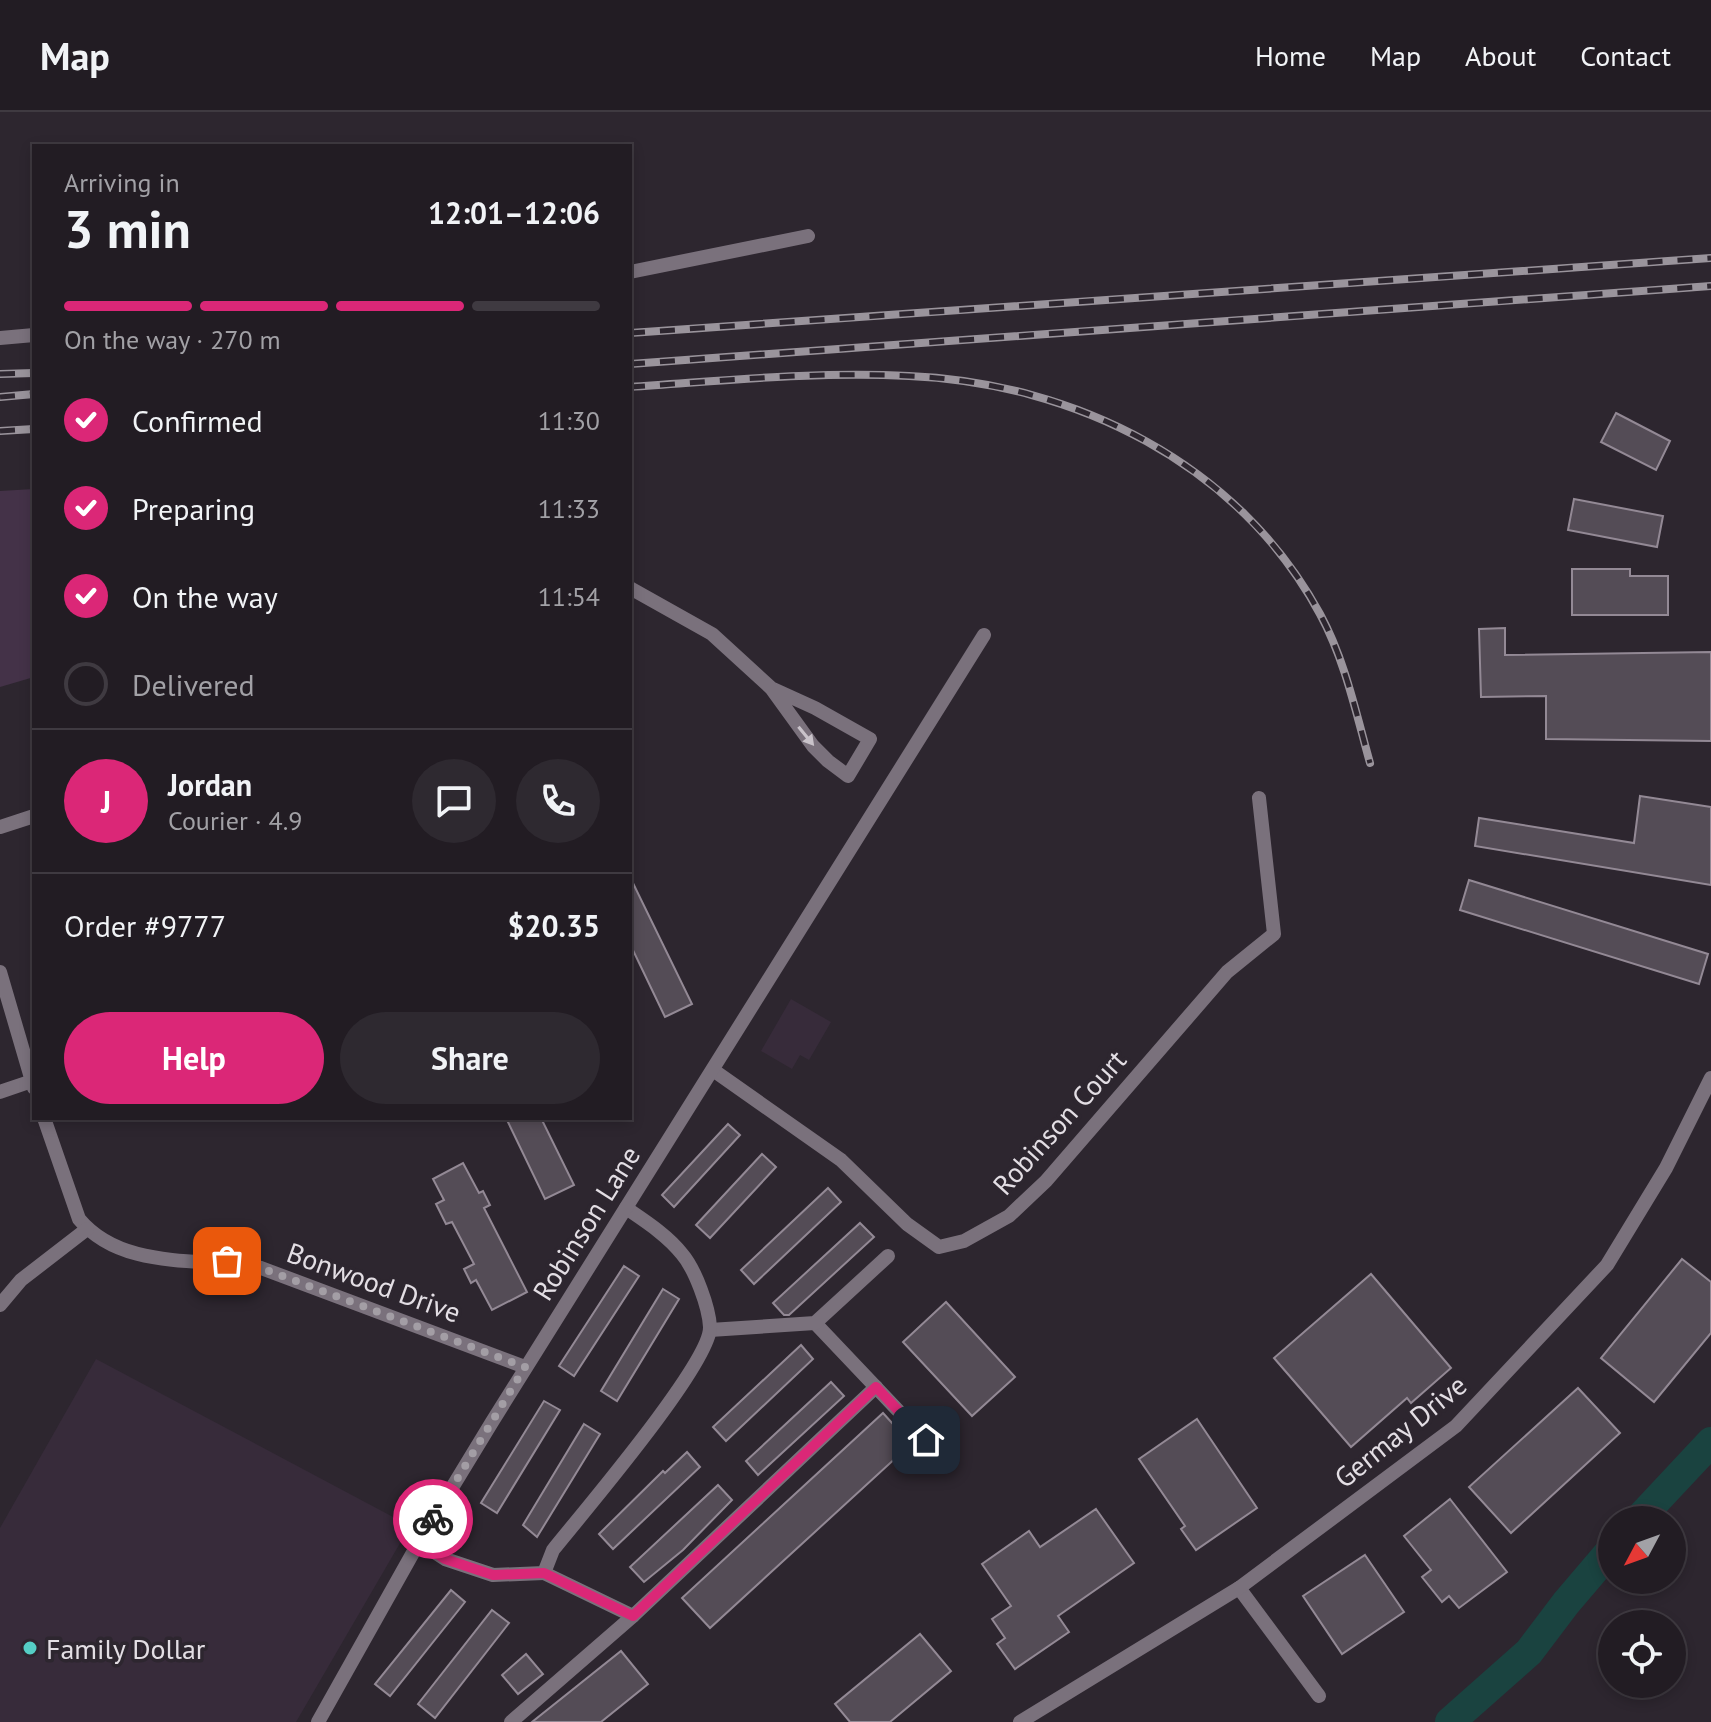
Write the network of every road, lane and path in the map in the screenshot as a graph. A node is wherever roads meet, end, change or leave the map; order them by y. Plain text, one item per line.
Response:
1 (808, 236) dead end
2 (632, 272) edge
3 (32, 335) edge
4 (0, 338) edge
5 (632, 589) edge
6 (984, 635) dead end
7 (771, 688) junction
8 (1259, 798) dead end
9 (32, 817) edge
10 (0, 827) edge
11 (0, 972) edge
12 (713, 1070) junction
13 (1711, 1078) edge
14 (32, 1081) edge
15 (32, 1084) edge
16 (0, 1092) edge
17 (45, 1120) edge
18 (626, 1208) junction
19 (87, 1229) junction
20 (888, 1256) dead end
21 (0, 1305) edge
22 (815, 1323) junction
23 (710, 1330) junction
24 (525, 1367) junction
25 (876, 1387) junction
26 (926, 1440) dead end
27 (419, 1542) junction
28 (544, 1573) junction
29 (1239, 1588) junction
30 (633, 1616) junction
31 (1319, 1696) dead end
32 (318, 1722) edge
33 (511, 1722) edge
34 (1020, 1722) edge

1 - 2 street
3 - 4 street
5 - 7 street
6 - 12 street, Robinson Lane
7 -> 7 street
8 - 12 street, Robinson Court
9 - 10 street
11 - 14 street
12 - 18 street, Robinson Lane
13 - 29 street, Germay Drive
15 - 16 street
17 - 19 street
18 - 23 street
18 - 24 street, Robinson Lane
19 - 21 street
19 - 24 street, Bonwood Drive
20 - 22 street
22 - 23 street
22 - 25 street
23 - 28 street
24 - 27 street, Robinson Lane
25 - 26 street
25 - 30 street
27 - 28 street
27 - 32 street, Robinson Lane
28 - 30 street
29 - 31 street
29 - 34 street, Germay Drive
30 - 33 street

